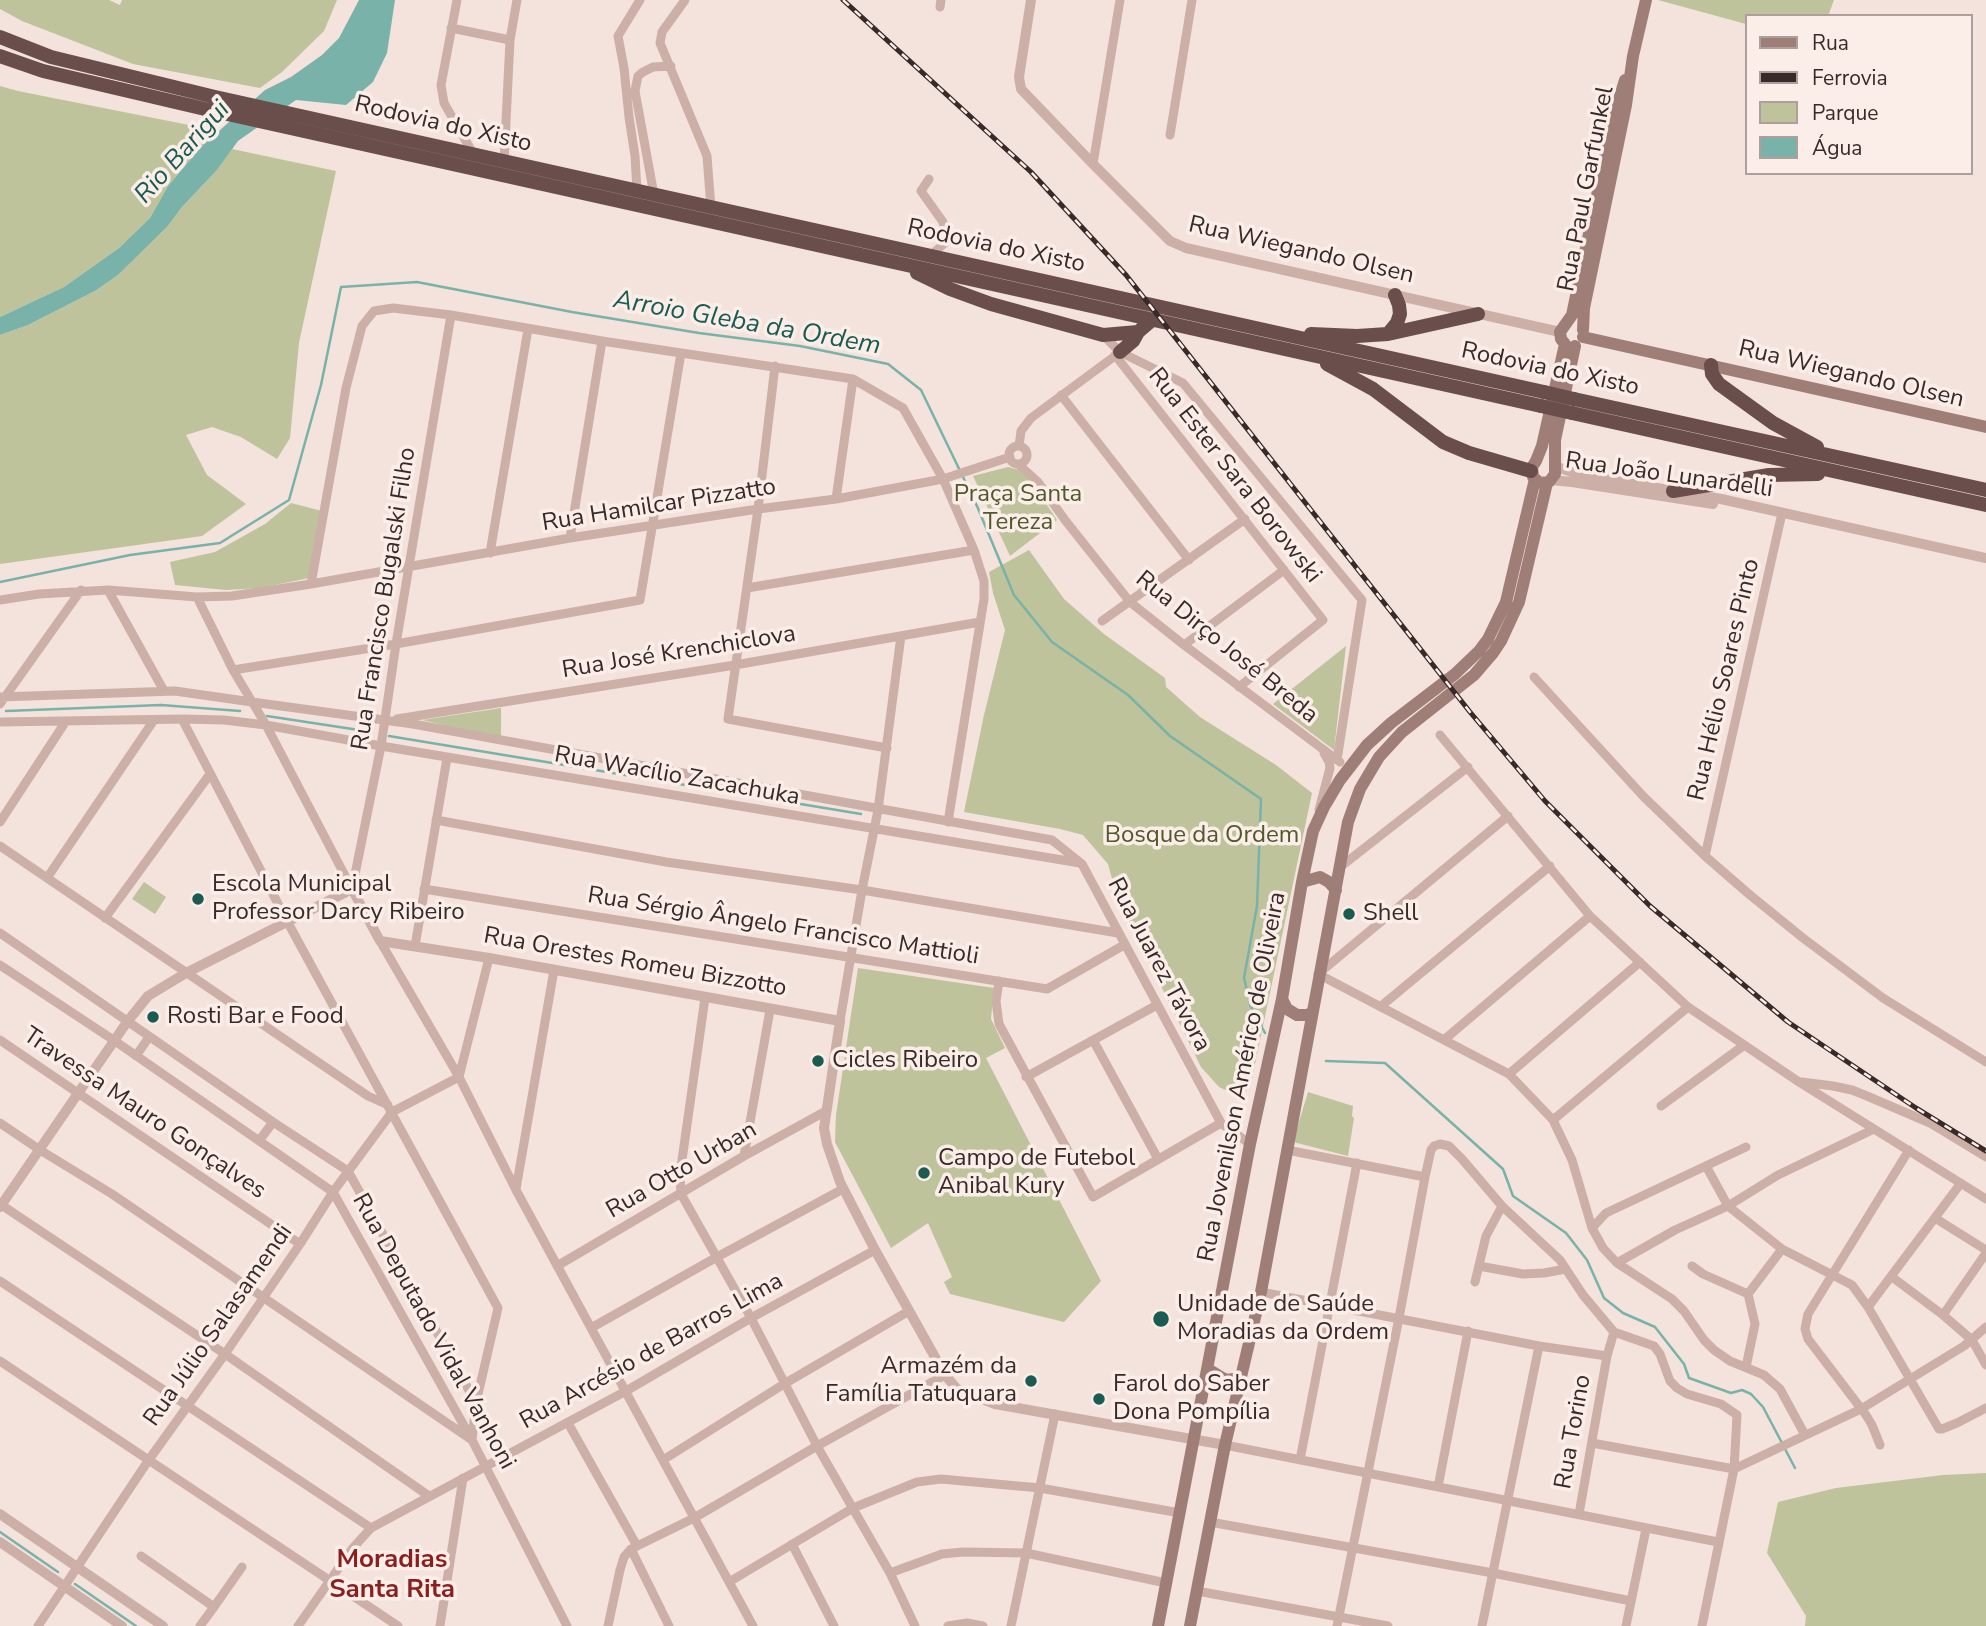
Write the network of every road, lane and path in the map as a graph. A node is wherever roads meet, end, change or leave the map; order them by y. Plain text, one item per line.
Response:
1 (457, 0) edge
2 (517, 0) edge
3 (640, 0) edge
4 (685, 0) edge
5 (1031, 0) edge
6 (1120, 0) edge
7 (1192, 0) edge
8 (1646, 0) edge
9 (451, 28) junction
10 (0, 37) edge
11 (510, 40) junction
12 (0, 56) edge
13 (671, 66) junction
14 (291, 122) junction
15 (1170, 135) dead end
16 (474, 155) junction
17 (504, 162) junction
18 (1093, 164) junction
19 (929, 179) dead end
20 (637, 191) junction
21 (654, 195) junction
22 (711, 208) junction
23 (930, 256) junction
24 (901, 264) junction
25 (1395, 295) junction
26 (1478, 314) junction
27 (451, 315) junction
28 (1152, 320) junction
29 (528, 329) junction
30 (1270, 331) junction
31 (1138, 332) junction
32 (1388, 334) junction
33 (1103, 335) junction
34 (1572, 335) junction
35 (602, 341) junction
36 (681, 353) junction
37 (1118, 354) junction
38 (1307, 354) junction
39 (1711, 365) junction
40 (775, 366) junction
41 (853, 379) junction
42 (1061, 395) junction
43 (1542, 399) junction
44 (1986, 427) edge
45 (1019, 446) junction
46 (1027, 454) junction
47 (1010, 457) junction
48 (1018, 464) junction
49 (1554, 466) junction
50 (1847, 467) junction
51 (1540, 475) junction
52 (946, 478) junction
53 (1038, 482) junction
54 (1986, 490) edge
55 (1673, 495) junction
56 (836, 499) junction
57 (1986, 505) edge
58 (758, 509) junction
59 (1782, 513) junction
60 (1245, 519) junction
61 (652, 525) junction
62 (569, 538) junction
63 (974, 550) junction
64 (490, 552) junction
65 (1986, 558) edge
66 (1189, 560) junction
67 (410, 566) junction
68 (1284, 570) junction
69 (311, 584) junction
70 (747, 588) junction
71 (82, 590) junction
72 (108, 590) junction
73 (197, 597) junction
74 (0, 600) edge
75 (1130, 602) junction
76 (1102, 621) dead end
77 (980, 622) junction
78 (901, 636) junction
79 (396, 644) junction
80 (1184, 645) junction
81 (735, 665) junction
82 (233, 670) junction
83 (1534, 677) dead end
84 (1239, 687) junction
85 (164, 691) junction
86 (2, 699) edge
87 (252, 702) junction
88 (182, 719) junction
89 (153, 720) junction
90 (66, 721) junction
91 (385, 721) junction
92 (0, 722) edge
93 (266, 724) junction
94 (1440, 735) dead end
95 (381, 746) junction
96 (1319, 746) junction
97 (887, 748) junction
98 (447, 758) junction
99 (1343, 764) junction
100 (1468, 767) junction
101 (210, 774) junction
102 (878, 810) junction
103 (1508, 816) junction
104 (436, 820) junction
105 (0, 822) edge
106 (948, 822) junction
107 (874, 830) junction
108 (1313, 831) junction
109 (1052, 840) joint
110 (0, 846) edge
111 (1705, 856) junction
112 (1082, 864) junction
113 (1550, 866) junction
114 (1338, 869) junction
115 (47, 878) junction
116 (1302, 882) junction
117 (352, 889) junction
118 (424, 890) junction
119 (862, 890) junction
120 (1336, 890) junction
121 (1590, 916) junction
122 (105, 918) junction
123 (287, 920) junction
124 (0, 933) edge
125 (1118, 933) junction
126 (380, 941) junction
127 (1124, 945) junction
128 (415, 946) junction
129 (850, 957) junction
130 (489, 958) junction
131 (1640, 962) junction
132 (0, 965) edge
133 (554, 970) junction
134 (186, 973) junction
135 (1318, 974) junction
136 (999, 981) junction
137 (705, 998) junction
138 (1282, 999) junction
139 (1157, 1005) junction
140 (1380, 1007) junction
141 (1688, 1007) junction
142 (770, 1010) junction
143 (1312, 1012) junction
144 (840, 1021) junction
145 (127, 1022) junction
146 (149, 1037) junction
147 (1445, 1039) junction
148 (0, 1040) edge
149 (1093, 1040) junction
150 (115, 1041) junction
151 (1743, 1046) junction
152 (136, 1056) junction
153 (1986, 1062) edge
154 (1509, 1074) junction
155 (459, 1077) junction
156 (1026, 1077) junction
157 (1799, 1082) junction
158 (80, 1093) junction
159 (1661, 1106) dead end
160 (390, 1109) junction
161 (827, 1111) junction
162 (1553, 1120) junction
163 (273, 1122) junction
164 (0, 1123) edge
165 (1221, 1123) junction
166 (1874, 1129) junction
167 (259, 1141) junction
168 (1251, 1144) junction
169 (1745, 1147) dead end
170 (40, 1150) junction
171 (1287, 1150) junction
172 (1909, 1150) junction
173 (744, 1156) junction
174 (1986, 1157) edge
175 (1158, 1159) junction
176 (1357, 1163) junction
177 (1706, 1166) junction
178 (348, 1171) junction
179 (1425, 1177) junction
180 (1961, 1183) junction
181 (843, 1189) junction
182 (516, 1190) junction
183 (333, 1192) junction
184 (681, 1194) junction
185 (1986, 1199) edge
186 (1, 1205) edge
187 (1502, 1206) junction
188 (1728, 1206) junction
189 (1935, 1218) junction
190 (1592, 1228) junction
191 (300, 1244) junction
192 (1783, 1249) junction
193 (875, 1250) junction
194 (1986, 1252) edge
195 (717, 1257) junction
196 (1617, 1263) junction
197 (557, 1265) junction
198 (1479, 1266) junction
199 (1692, 1266) dead end
200 (1566, 1269) junction
201 (1833, 1274) junction
202 (1892, 1277) junction
203 (0, 1281) edge
204 (1475, 1282) dead end
205 (1261, 1292) junction
206 (1748, 1294) junction
207 (263, 1298) junction
208 (1329, 1305) junction
209 (1868, 1307) junction
210 (909, 1311) junction
211 (1943, 1315) junction
212 (751, 1318) junction
213 (1399, 1318) junction
214 (1986, 1327) edge
215 (592, 1328) junction
216 (1468, 1331) junction
217 (1614, 1332) junction
218 (1972, 1340) junction
219 (1539, 1346) junction
220 (225, 1354) junction
221 (1607, 1356) junction
222 (0, 1361) edge
223 (1986, 1365) edge
224 (1746, 1367) junction
225 (1208, 1369) junction
226 (945, 1375) junction
227 (1241, 1378) junction
228 (1911, 1380) junction
229 (784, 1384) junction
230 (626, 1391) junction
231 (476, 1404) junction
232 (186, 1406) junction
233 (1986, 1408) edge
234 (1861, 1409) junction
235 (1055, 1415) junction
236 (475, 1416) junction
237 (460, 1421) junction
238 (568, 1423) junction
239 (1805, 1435) junction
240 (1194, 1439) junction
241 (472, 1440) junction
242 (1592, 1443) junction
243 (1225, 1445) junction
244 (1880, 1445) dead end
245 (817, 1446) junction
246 (663, 1460) junction
247 (1300, 1460) junction
248 (148, 1461) junction
249 (486, 1467) junction
250 (1734, 1469) junction
251 (1367, 1472) junction
252 (463, 1478) junction
253 (1438, 1487) junction
254 (1040, 1488) junction
255 (429, 1496) junction
256 (1507, 1500) junction
257 (853, 1508) junction
258 (1180, 1513) junction
259 (0, 1514) edge
260 (1579, 1514) junction
261 (694, 1518) junction
262 (1210, 1522) junction
263 (371, 1528) junction
264 (1646, 1529) junction
265 (0, 1542) edge
266 (1718, 1542) junction
267 (792, 1544) junction
268 (634, 1547) junction
269 (1352, 1549) junction
270 (1026, 1553) junction
271 (141, 1556) dead end
272 (78, 1566) junction
273 (242, 1567) dead end
274 (890, 1573) junction
275 (1493, 1573) junction
276 (330, 1580) junction
277 (729, 1582) junction
278 (1166, 1583) junction
279 (64, 1587) junction
280 (1197, 1591) junction
281 (1632, 1601) junction
282 (214, 1607) junction
283 (1338, 1621) edge
284 (38, 1626) edge
285 (122, 1626) edge
286 (163, 1626) edge
287 (200, 1626) edge
288 (298, 1626) edge
289 (398, 1626) edge
290 (440, 1626) edge
291 (567, 1626) edge
292 (608, 1626) edge
293 (669, 1626) edge
294 (753, 1626) edge
295 (834, 1626) edge
296 (915, 1626) edge
297 (948, 1626) edge
298 (983, 1626) edge
299 (1010, 1626) edge
300 (1158, 1626) edge
301 (1190, 1626) edge
302 (1388, 1626) edge
303 (1482, 1626) edge
304 (1626, 1626) edge
305 (1702, 1626) edge

1 - 9 street
2 - 11 street
3 - 20 street
4 - 13 street
5 - 18 street, Rua Wiegando Olsen
6 - 18 street
7 - 15 street
8 - 34 main road, Rua Paul Garfunkel
9 - 11 street
9 - 16 street
10 - 14 highway, Rodovia do Xisto
11 - 17 street
12 - 14 highway, Rodovia do Xisto
13 - 21 street
13 - 22 street
14 - 16 highway, Rodovia do Xisto
14 - 24 highway, Rodovia do Xisto
16 - 17 highway, Rodovia do Xisto
17 - 20 highway, Rodovia do Xisto
18 - 25 street, Rua Wiegando Olsen
19 - 23 street
20 - 21 highway, Rodovia do Xisto
21 - 22 highway, Rodovia do Xisto
22 - 23 highway, Rodovia do Xisto
23 - 30 highway, Rodovia do Xisto
24 - 28 highway, Rodovia do Xisto
24 - 33 highway
25 - 26 street, Rua Wiegando Olsen
25 - 32 highway
26 - 32 highway
26 - 34 street, Rua Wiegando Olsen
27 - 29 street
27 - 67 street, Rua Francisco Bugalski Filho
27 - 69 street
28 - 31 highway
28 - 38 highway, Rodovia do Xisto
29 - 35 street
29 - 64 street
30 - 32 highway
30 - 43 highway, Rodovia do Xisto
31 - 33 highway
31 - 37 highway
33 - 37 street
34 - 39 main road, Rua Wiegando Olsen
34 - 49 main road, Rua Paul Garfunkel
34 - 51 main road, Rua Paul Garfunkel
35 - 36 street
35 - 62 street
36 - 40 street
36 - 61 street
37 - 42 street
37 - 60 street, Rua Ester Sara Borowski
37 - 99 street
38 - 43 highway, Rodovia do Xisto
38 - 51 highway
39 - 44 main road, Rua Wiegando Olsen
39 - 50 highway
40 - 41 street
40 - 58 street
41 - 52 street
41 - 56 street
42 - 45 street
42 - 66 street
43 - 50 highway, Rodovia do Xisto, bridge
45 - 46 street
45 - 47 street
46 - 48 street
46 - 53 street, Rua Dirço José Breda
47 - 48 street
47 - 52 street, Rua Hamilcar Pizzatto
48 - 53 street, Rua Dirço José Breda
49 - 51 main road, Rua Paul Garfunkel
49 - 51 main road
49 - 55 street, Rua João Lunardelli
50 - 54 highway, Rodovia do Xisto
50 - 55 highway
50 - 57 highway, Rodovia do Xisto
51 - 55 street, Rua João Lunardelli
51 - 99 main road, Rua Paul Garfunkel
51 - 114 main road, Rua Paul Garfunkel
52 - 56 street, Rua Hamilcar Pizzatto
52 - 63 street
53 - 75 street, Rua Dirço José Breda
55 - 59 street, Rua João Lunardelli
56 - 58 street, Rua Hamilcar Pizzatto
58 - 61 street, Rua Hamilcar Pizzatto
58 - 70 street
59 - 65 street, Rua João Lunardelli
59 - 111 street, Rua Hélio Soares Pinto
60 - 66 street
60 - 68 street, Rua Ester Sara Borowski
61 - 62 street, Rua Hamilcar Pizzatto
61 - 79 street
62 - 64 street, Rua Hamilcar Pizzatto
63 - 70 street
63 - 77 street
64 - 67 street, Rua Hamilcar Pizzatto
66 - 75 street
67 - 69 street, Rua Hamilcar Pizzatto
67 - 79 street, Rua Francisco Bugalski Filho
68 - 80 street
68 - 84 street, Rua Ester Sara Borowski
69 - 73 street, Rua Hamilcar Pizzatto
70 - 81 street
71 - 72 street, Rua Hamilcar Pizzatto
71 - 74 street, Rua Hamilcar Pizzatto
71 - 86 street
72 - 73 street, Rua Hamilcar Pizzatto
72 - 85 street
73 - 82 street
75 - 76 street
75 - 80 street, Rua Dirço José Breda
77 - 78 street, Rua José Krenchiclova
77 - 106 street
78 - 81 street, Rua José Krenchiclova
78 - 97 street
79 - 82 street
79 - 91 street, Rua Francisco Bugalski Filho
80 - 84 street, Rua Dirço José Breda
81 - 91 street, Rua José Krenchiclova
81 - 97 street
82 - 87 street
83 - 111 street
84 - 96 street, Rua Dirço José Breda
85 - 86 street, Rua Wacílio Zacachuka
85 - 87 street, Rua Wacílio Zacachuka
87 - 91 street, Rua Wacílio Zacachuka
87 - 93 street
88 - 89 street, Rua Wacílio Zacachuka
88 - 93 street, Rua Wacílio Zacachuka
88 - 101 street
89 - 90 street, Rua Wacílio Zacachuka
89 - 115 street
90 - 92 street, Rua Wacílio Zacachuka
90 - 105 street
91 - 95 street, Rua Francisco Bugalski Filho
91 - 102 street, Rua Wacílio Zacachuka
93 - 95 street, Rua Wacílio Zacachuka
93 - 117 street
94 - 100 street
95 - 98 street, Rua Wacílio Zacachuka
95 - 117 street, Rua Francisco Bugalski Filho
96 - 99 street, Rua Dirço José Breda
96 - 108 street, Rua Jovenilson Américo de Oliveira
97 - 102 street
98 - 104 street
98 - 107 street, Rua Wacílio Zacachuka
99 - 108 main road, Rua Paul Garfunkel
100 - 103 street
100 - 114 street
101 - 122 street
101 - 123 street
102 - 106 street, Rua Wacílio Zacachuka
102 - 107 street
103 - 113 street
103 - 135 street
104 - 118 street
104 - 119 street
106 - 109 street, Rua Wacílio Zacachuka
107 - 112 street, Rua Wacílio Zacachuka
107 - 119 street
108 - 116 main road, Rua Jovenilson Américo de Oliveira
109 - 112 street, Rua Juarez Távora
110 - 115 street
111 - 153 street
112 - 125 street, Rua Juarez Távora
113 - 121 street
113 - 140 street
114 - 120 main road
115 - 122 street
116 - 120 main road
116 - 138 main road, Rua Jovenilson Américo de Oliveira
117 - 123 street
117 - 126 street
118 - 128 street
118 - 129 street, Rua Sérgio Ângelo Francisco Mattioli
119 - 125 street
119 - 129 street
120 - 135 main road
121 - 131 street
121 - 147 street
122 - 134 street
123 - 134 street
123 - 160 street
124 - 145 street, Rua Deputado Vidal Vanhoni
125 - 127 street, Rua Juarez Távora
126 - 128 street, Rua Orestes Romeu Bizzotto
126 - 155 street
127 - 136 street, Rua Sérgio Ângelo Francisco Mattioli
127 - 139 street, Rua Juarez Távora
128 - 130 street, Rua Orestes Romeu Bizzotto
129 - 136 street, Rua Sérgio Ângelo Francisco Mattioli
129 - 144 street
130 - 133 street, Rua Orestes Romeu Bizzotto
130 - 155 street
131 - 141 street
131 - 154 street
132 - 150 street, Rua Deputado Vidal Vanhoni
133 - 137 street, Rua Orestes Romeu Bizzotto
133 - 182 street
134 - 145 street
134 - 160 street
135 - 140 street
135 - 143 main road
136 - 156 street
137 - 142 street, Rua Orestes Romeu Bizzotto
137 - 184 street
138 - 143 main road
138 - 168 main road, Rua Jovenilson Américo de Oliveira
139 - 149 street
139 - 165 street, Rua Juarez Távora
140 - 147 street
141 - 151 street
141 - 162 street
142 - 144 street, Rua Orestes Romeu Bizzotto
142 - 173 street
143 - 171 main road
144 - 161 street
145 - 146 street, Rua Deputado Vidal Vanhoni
145 - 150 street
146 - 152 street
146 - 163 street, Rua Deputado Vidal Vanhoni
147 - 154 street
148 - 158 street, Travessa Mauro Gonçalves
149 - 156 street
149 - 175 street
150 - 152 street, Rua Deputado Vidal Vanhoni
150 - 158 street
151 - 157 street
151 - 159 street
152 - 167 street, Rua Deputado Vidal Vanhoni
154 - 162 street
155 - 160 street, Rua Júlio Salasamendi
155 - 182 street
156 - 175 street
157 - 166 street
157 - 174 street
158 - 170 street
158 - 191 street, Travessa Mauro Gonçalves
160 - 178 street, Rua Júlio Salasamendi
160 - 231 street
161 - 173 street, Rua Otto Urban
161 - 181 street
162 - 190 street
163 - 167 street
163 - 178 street, Rua Deputado Vidal Vanhoni
164 - 170 street
165 - 168 street, Rua Juarez Távora
165 - 175 street
166 - 172 street
166 - 188 street
167 - 183 street, Rua Deputado Vidal Vanhoni
168 - 225 main road, Rua Jovenilson Américo de Oliveira
169 - 177 street
170 - 186 street
170 - 207 street
171 - 176 street
171 - 205 main road
172 - 180 street
172 - 201 street
173 - 184 street, Rua Otto Urban
176 - 179 street
176 - 208 street
177 - 188 street
177 - 190 street
178 - 183 street, Rua Júlio Salasamendi
178 - 231 street, Rua Deputado Vidal Vanhoni
179 - 187 street
179 - 213 street
180 - 185 street
180 - 189 street
181 - 193 street
181 - 195 street
182 - 197 street
183 - 191 street, Rua Júlio Salasamendi
183 - 237 street, Rua Deputado Vidal Vanhoni
184 - 195 street
184 - 197 street, Rua Otto Urban
186 - 220 street
187 - 198 street
187 - 200 street
188 - 192 street
188 - 196 street
189 - 194 street
189 - 202 street
190 - 196 street
191 - 207 street, Rua Júlio Salasamendi
192 - 201 street
192 - 206 street
193 - 210 street
193 - 212 street, Rua Arcésio de Barros Lima
194 - 211 street
195 - 212 street
195 - 215 street
196 - 224 street
197 - 215 street
198 - 200 street
198 - 204 street
199 - 206 street
200 - 217 street
201 - 209 street
201 - 234 street
202 - 209 street
202 - 211 street
203 - 232 street
205 - 208 street
205 - 227 main road
206 - 224 street
207 - 220 street, Rua Júlio Salasamendi
207 - 241 street
208 - 213 street
208 - 247 street
209 - 228 street
210 - 226 street
210 - 229 street
211 - 218 street
212 - 229 street
212 - 230 street, Rua Arcésio de Barros Lima
213 - 216 street
213 - 251 street
214 - 218 street
215 - 230 street
216 - 219 street
216 - 253 street
217 - 221 street, Rua Torino
217 - 250 street
218 - 223 street
218 - 228 street
219 - 221 street
219 - 256 street
220 - 232 street, Rua Júlio Salasamendi
220 - 255 street
221 - 242 street, Rua Torino
222 - 248 street
224 - 239 street
225 - 227 main road
225 - 240 main road, Rua Jovenilson Américo de Oliveira
226 - 235 street
226 - 245 street
227 - 243 main road
228 - 233 street
228 - 234 street
229 - 245 street
229 - 246 street
230 - 238 street, Rua Arcésio de Barros Lima
230 - 246 street
231 - 236 street
232 - 248 street, Rua Júlio Salasamendi
232 - 263 street
234 - 239 street
234 - 244 street
235 - 240 street
235 - 254 street
236 - 237 street
236 - 241 street
237 - 241 street, Rua Deputado Vidal Vanhoni
238 - 249 street, Rua Arcésio de Barros Lima
238 - 268 street
239 - 250 street
240 - 243 street
240 - 258 main road, Rua Jovenilson Américo de Oliveira
241 - 249 street, Rua Deputado Vidal Vanhoni
242 - 250 street
242 - 260 street, Rua Torino
243 - 247 street
243 - 262 main road
245 - 257 street
245 - 261 street
246 - 261 street
247 - 251 street
248 - 272 street, Rua Júlio Salasamendi
248 - 276 street
249 - 252 street, Rua Arcésio de Barros Lima
249 - 291 street, Rua Deputado Vidal Vanhoni
250 - 266 street
251 - 253 street
251 - 269 street
252 - 255 street, Rua Arcésio de Barros Lima
252 - 290 street
253 - 256 street
254 - 257 street
254 - 258 street
254 - 270 street
255 - 263 street, Rua Arcésio de Barros Lima
256 - 260 street
256 - 275 street
257 - 267 street
257 - 274 street
258 - 278 main road, Rua Jovenilson Américo de Oliveira
259 - 272 street
260 - 264 street
261 - 268 street
261 - 277 street
262 - 269 street
262 - 280 main road
263 - 276 street, Rua Arcésio de Barros Lima
264 - 266 street
264 - 281 street
265 - 279 street
266 - 305 street
267 - 277 street
267 - 295 street
268 - 292 street
268 - 293 street
269 - 275 street
269 - 283 street
270 - 274 street
270 - 278 street
270 - 299 street
271 - 282 street
272 - 279 street, Rua Júlio Salasamendi
272 - 286 street
273 - 282 street
274 - 296 street
275 - 281 street
275 - 303 street
276 - 288 street, Rua Arcésio de Barros Lima
276 - 289 street
277 - 294 street
278 - 300 main road, Rua Jovenilson Américo de Oliveira
279 - 284 street, Rua Júlio Salasamendi
279 - 285 street
280 - 283 street
280 - 301 main road
281 - 304 street
282 - 287 street
283 - 302 street
297 - 298 street

